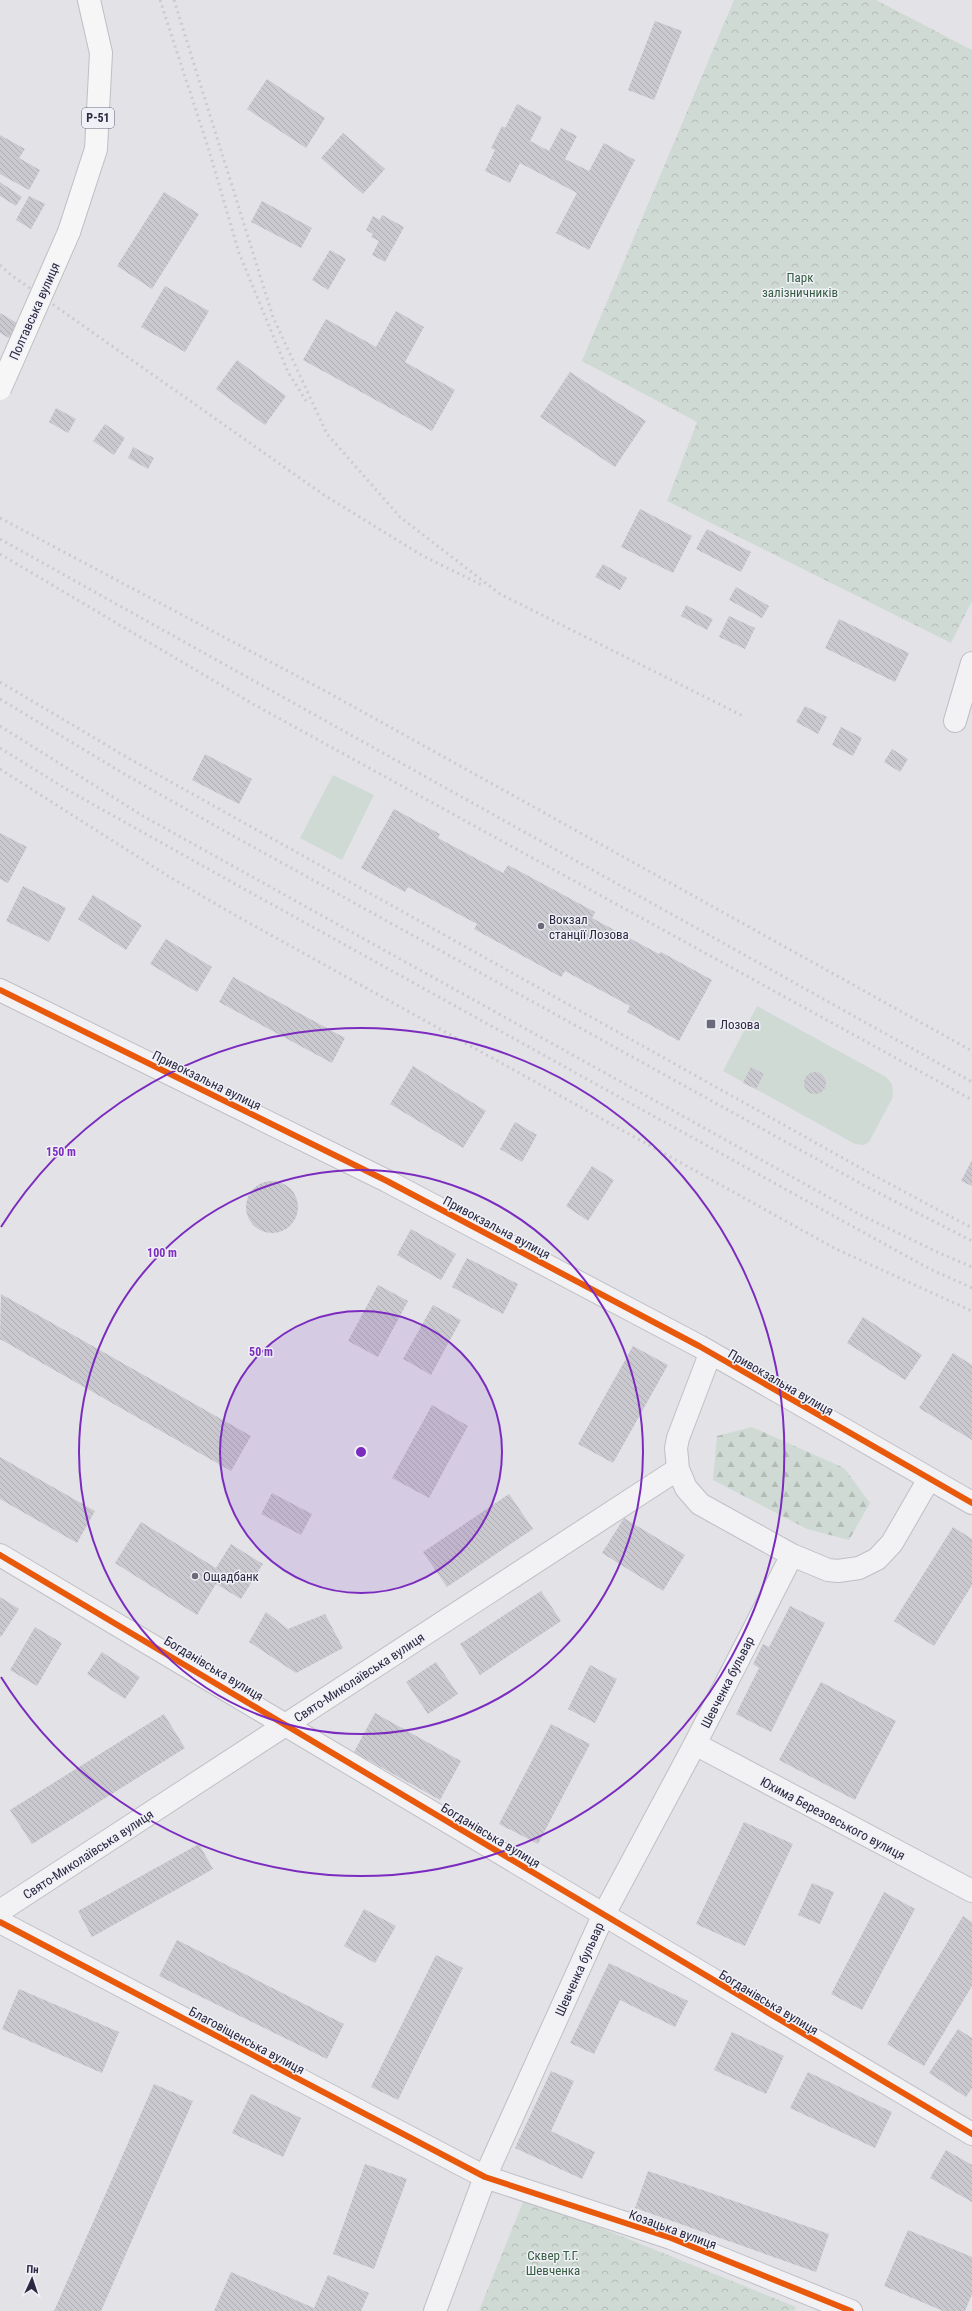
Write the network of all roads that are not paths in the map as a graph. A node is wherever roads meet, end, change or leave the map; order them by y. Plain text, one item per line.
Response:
1 (90, 0) edge
2 (0, 389) edge
3 (972, 663) edge
4 (954, 721) dead end
5 (0, 990) edge
6 (710, 1354) junction
7 (678, 1469) junction
8 (929, 1479) junction
9 (972, 1503) edge
10 (0, 1555) edge
11 (792, 1555) junction
12 (287, 1724) junction
13 (695, 1744) junction
14 (972, 1891) edge
15 (0, 1911) edge
16 (603, 1916) junction
17 (0, 1922) edge
18 (972, 2134) edge
19 (485, 2177) junction
20 (435, 2311) edge
21 (851, 2311) edge

1 - 2 main road, Полтавська вулиця / Р-51, bridge
3 - 4 street
5 - 6 street, Привокзальна вулиця
6 - 7 street
6 - 8 street, Привокзальна вулиця
7 - 11 street
7 - 12 street, Свято-Миколаївська вулиця
8 - 9 street, Привокзальна вулиця
8 - 11 street
10 - 12 street, Богданівська вулиця
11 - 13 street, Шевченка бульвар
12 - 15 street, Свято-Миколаївська вулиця
12 - 16 street, Богданівська вулиця
13 - 14 street, Юхима Березовського вулиця
13 - 16 street, Шевченка бульвар
16 - 18 street, Богданівська вулиця
16 - 19 street, Шевченка бульвар
17 - 19 street, Благовіщенська вулиця
19 - 20 street, Шевченка бульвар
19 - 21 street, Козацька вулиця

